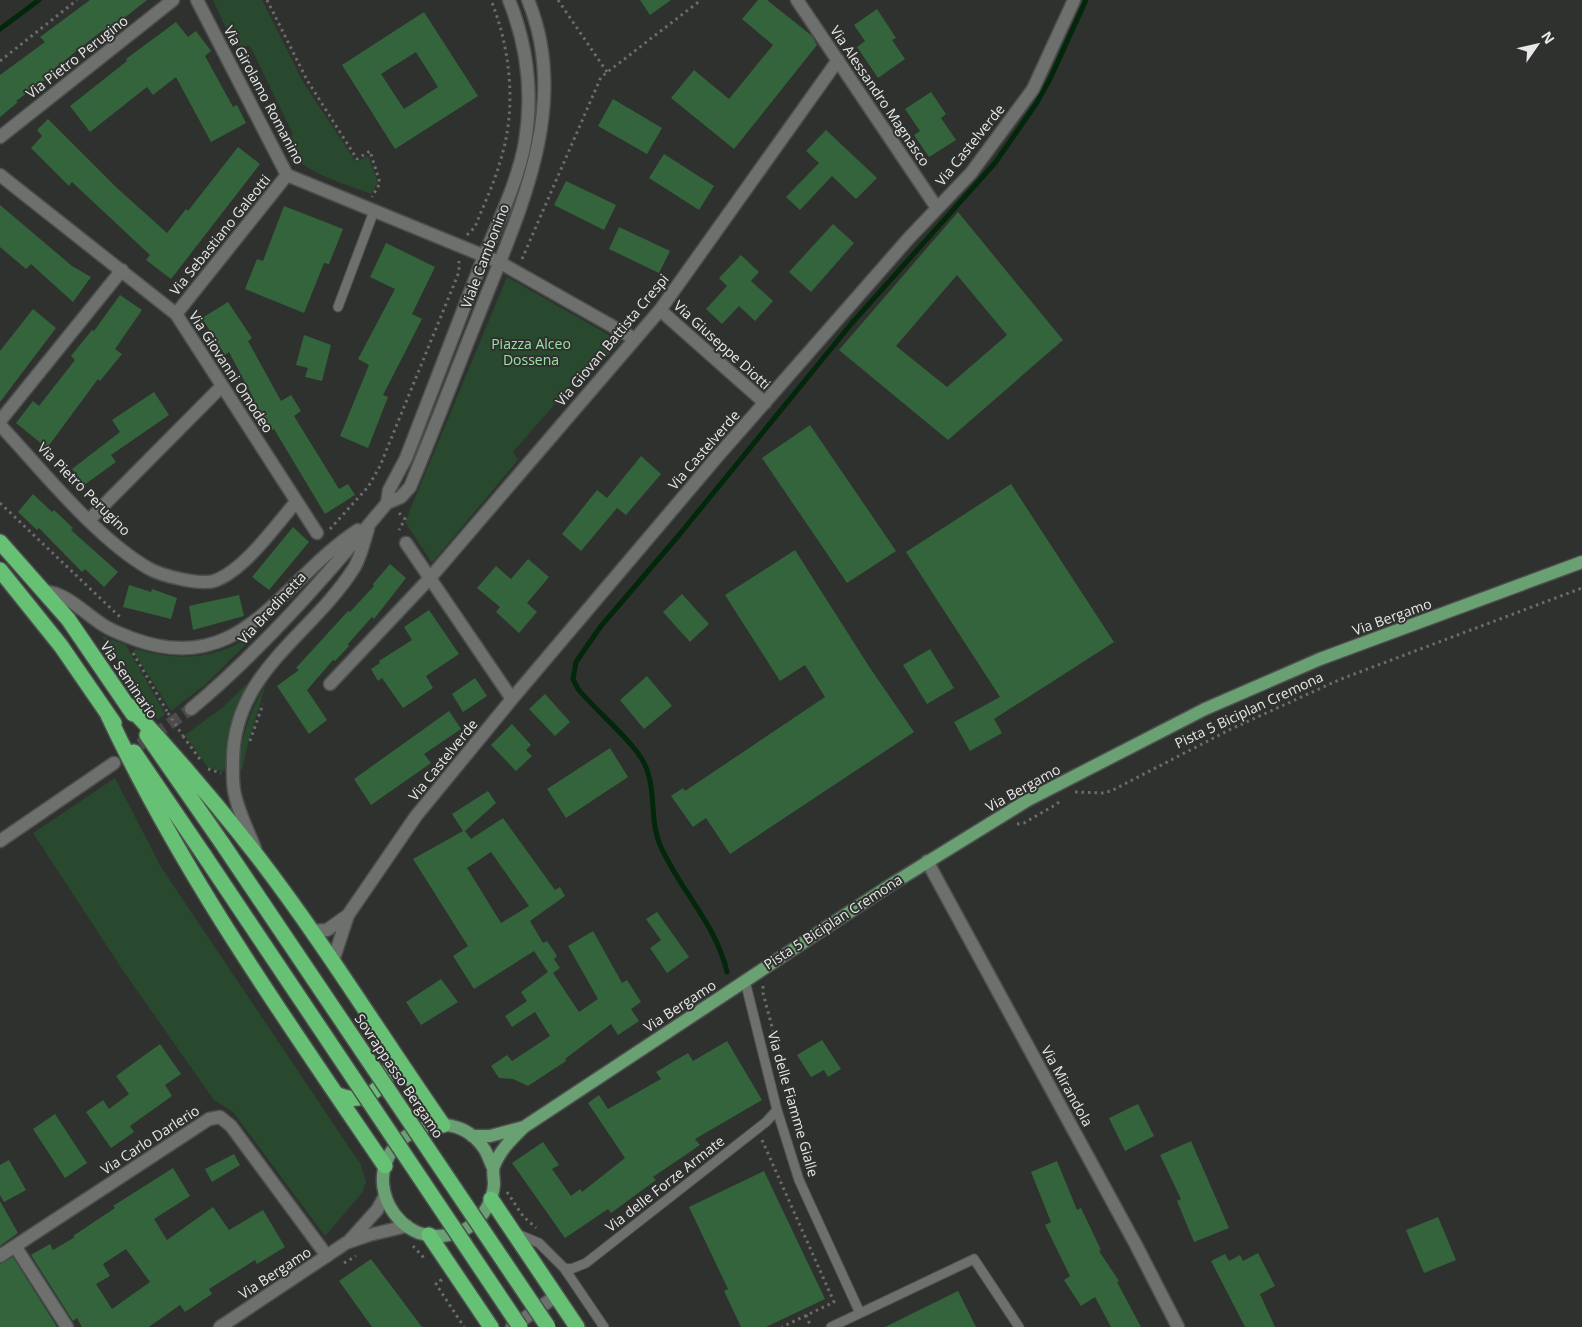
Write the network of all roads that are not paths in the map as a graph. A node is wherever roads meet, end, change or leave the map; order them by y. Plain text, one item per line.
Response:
1 (173, 0) edge
2 (197, 0) edge
3 (509, 0) edge
4 (528, 0) edge
5 (797, 0) edge
6 (1074, 0) edge
7 (838, 60) junction
8 (0, 137) edge
9 (0, 175) edge
10 (287, 175) junction
11 (937, 208) junction
12 (370, 209) junction
13 (484, 257) junction
14 (499, 262) junction
15 (122, 270) junction
16 (338, 307) dead end
17 (660, 310) junction
18 (176, 314) junction
19 (634, 340) junction
20 (222, 386) junction
21 (765, 403) junction
22 (0, 421) edge
23 (0, 425) edge
24 (296, 502) junction
25 (387, 503) junction
26 (89, 520) junction
27 (371, 522) junction
28 (322, 533) road end
29 (0, 542) edge
30 (406, 543) dead end
31 (1582, 562) edge
32 (0, 570) edge
33 (430, 578) junction
34 (44, 592) junction
35 (330, 684) dead end
36 (512, 699) junction
37 (128, 705) junction
38 (190, 709) tunnel mouth
39 (108, 715) junction
40 (114, 763) tunnel mouth
41 (0, 841) edge
42 (222, 843) joint
43 (258, 858) junction
44 (927, 861) junction
45 (348, 915) junction
46 (311, 931) junction
47 (333, 961) junction
48 (745, 980) junction
49 (394, 1053) junction
50 (336, 1094) junction
51 (777, 1110) junction
52 (443, 1125) junction
53 (524, 1126) junction
54 (472, 1136) junction
55 (384, 1166) junction
56 (493, 1168) junction
57 (385, 1196) junction
58 (491, 1199) junction
59 (407, 1226) junction
60 (514, 1233) junction
61 (430, 1235) junction
62 (346, 1243) junction
63 (14, 1246) junction
64 (0, 1256) edge
65 (327, 1256) junction
66 (564, 1268) junction
67 (556, 1296) junction
68 (860, 1313) junction
69 (67, 1327) edge
70 (220, 1327) edge
71 (491, 1327) edge
72 (512, 1327) edge
73 (520, 1327) edge
74 (548, 1327) edge
75 (577, 1327) edge
76 (604, 1327) edge
77 (831, 1327) edge
78 (1019, 1327) edge
79 (1178, 1327) edge

1 - 8 street, Via Pietro Perugino
2 - 10 street, Via Girolamo Romanino
3 - 13 street, Viale Cambonino
4 - 14 street, Viale Cambonino
5 - 7 street, Via Alessandro Magnasco
6 - 11 street, Via Castelverde
7 - 11 street, Via Alessandro Magnasco
7 - 17 street, Via Giovan Battista Crespi
9 - 15 street, Via Giovanni Omodeo
10 - 12 street, Via Girolamo Romanino
10 - 18 street, Via Sebastiano Galeotti
11 - 21 street, Via Castelverde
12 - 13 street, Via Girolamo Romanino
12 - 16 lane
13 - 14 street, Via Girolamo Romanino
13 - 25 street, Viale Cambonino
14 - 19 street
14 - 25 street, Viale Cambonino
15 - 18 street, Via Giovanni Omodeo
15 - 22 street
17 - 19 street, Via Giovan Battista Crespi
17 - 21 street, Via Giuseppe Diotti
18 - 20 street, Via Giovanni Omodeo
19 - 33 street, Via Giovan Battista Crespi
20 - 24 street, Via Giovanni Omodeo
20 - 26 street
21 - 36 street, Via Castelverde
23 - 26 street, Via Pietro Perugino
24 - 26 street, Via Pietro Perugino
24 - 28 street, Via Giovanni Omodeo
25 - 27 street, Viale Cambonino
27 - 34 street
27 - 38 street, Via Bredinetta
27 - 43 street
29 - 34 highway, Via Seminario
30 - 33 street
31 - 44 main road, Via Bergamo
32 - 39 highway
33 - 35 street, Via Giovan Battista Crespi
33 - 36 street
34 - 37 highway, Via Seminario
36 - 45 street, Via Castelverde
37 - 42 highway, Via Seminario
37 - 43 highway
39 - 50 highway
39 - 73 highway, bridge
40 - 41 street
42 - 74 highway, Sovrappasso Bergamo, bridge
43 - 46 highway
44 - 48 main road, Via Bergamo
44 - 79 street, Via Mirandola
45 - 46 street, Via Castelverde
45 - 47 street, Via Castelverde
46 - 47 highway
47 - 49 highway
48 - 51 lane, Via delle Fiamme Gialle
48 - 53 main road, Via Bergamo
49 - 50 highway
49 - 52 highway
50 - 55 highway
51 - 66 lane, Via delle Forze Armate
51 - 68 lane, Via delle Fiamme Gialle
52 - 54 main road, Via Bergamo
52 - 55 main road, Via Bergamo
53 - 54 main road, Via Bergamo
53 - 56 main road, Via Bergamo
54 - 56 main road, Via Bergamo
55 - 57 main road, Via Bergamo
56 - 58 main road, Via Bergamo
57 - 59 main road, Via Bergamo
57 - 62 street, Via Bergamo
58 - 60 highway
58 - 61 main road, Via Bergamo
59 - 61 main road, Via Bergamo
59 - 62 street, Via Bergamo
60 - 66 lane
60 - 67 highway
61 - 71 highway
62 - 65 street, Via Bergamo
63 - 64 street, Via Carlo Darlerio
63 - 65 street, Via Carlo Darlerio
63 - 69 street
65 - 70 street, Via Bergamo
66 - 76 lane
67 - 72 street
67 - 75 highway
68 - 77 lane
68 - 78 lane

